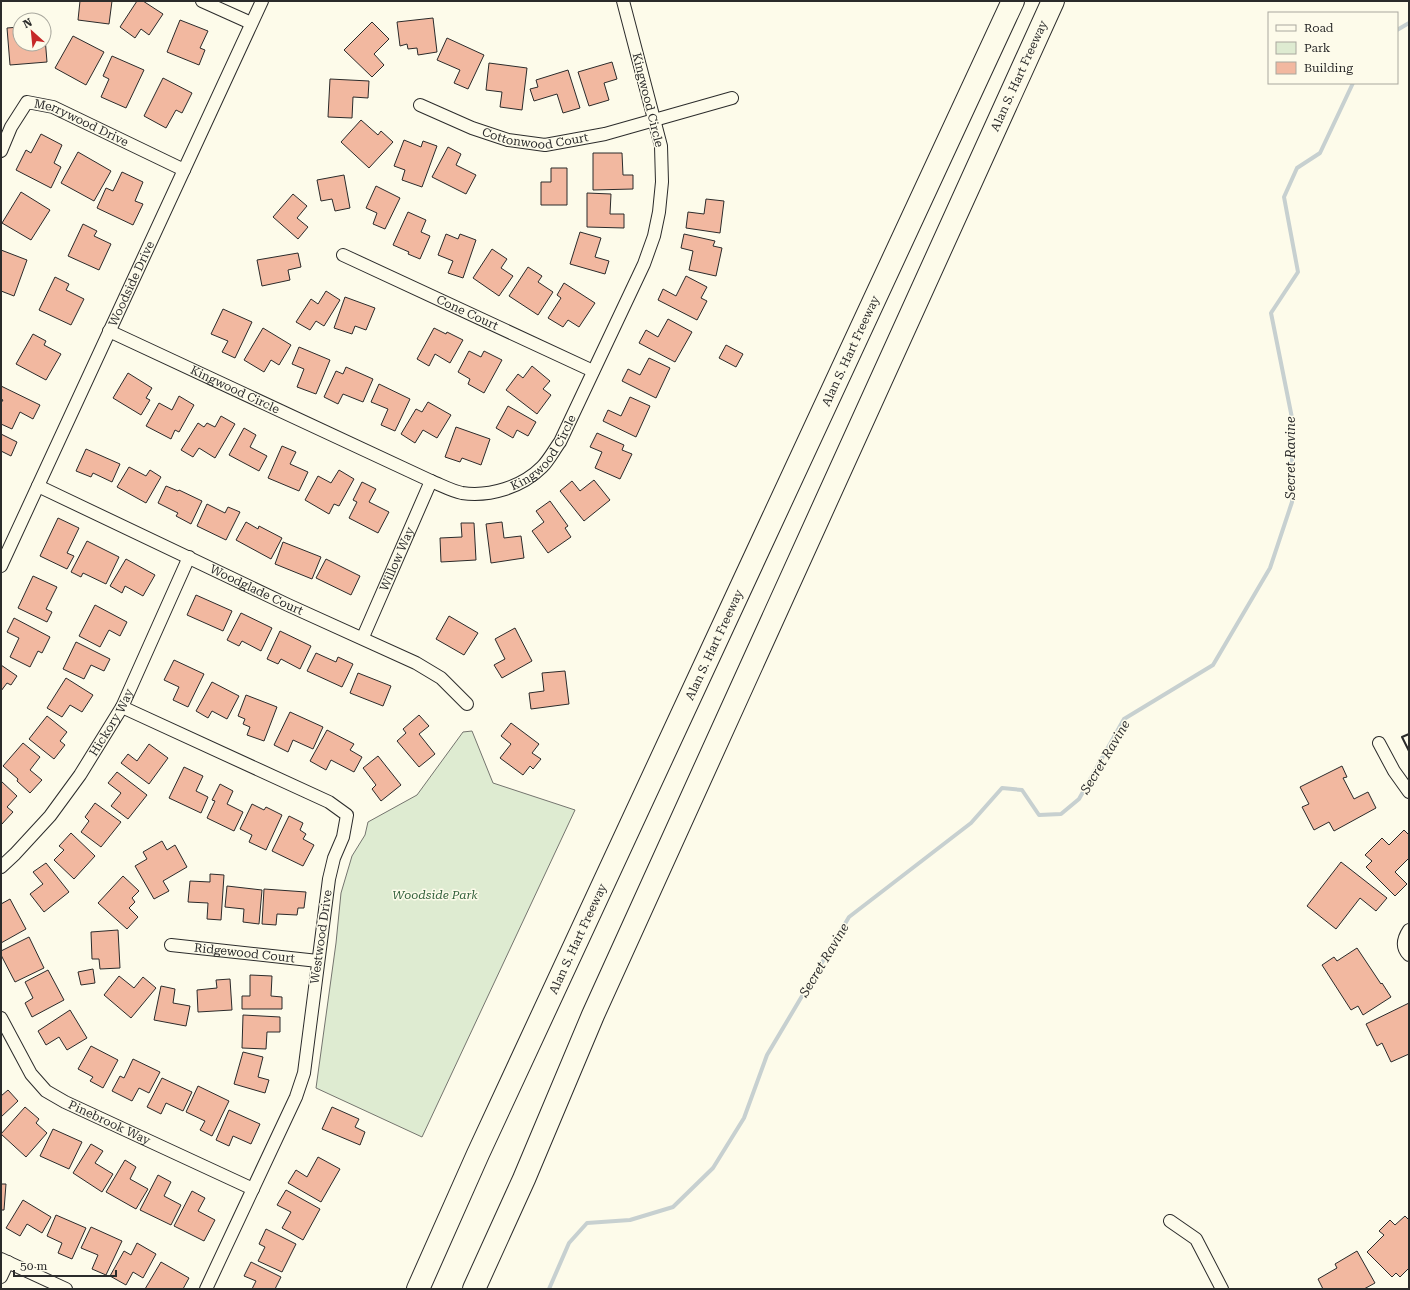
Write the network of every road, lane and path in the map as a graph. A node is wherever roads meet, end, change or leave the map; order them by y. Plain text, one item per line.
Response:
1 (202, 1) edge
2 (262, 1) edge
3 (623, 1) edge
4 (1013, 1) edge
5 (1053, 1) edge
6 (251, 23) junction
7 (732, 98) dead end
8 (420, 105) dead end
9 (654, 120) junction
10 (1, 151) edge
11 (184, 170) junction
12 (343, 255) dead end
13 (109, 331) junction
14 (593, 371) junction
15 (430, 481) junction
16 (38, 486) junction
17 (189, 557) junction
18 (1, 566) edge
19 (363, 638) junction
20 (466, 704) dead end
21 (122, 707) junction
22 (1379, 743) dead end
23 (1409, 792) edge
24 (1, 867) edge
25 (1409, 930) edge
26 (171, 945) dead end
27 (1409, 955) edge
28 (318, 961) junction
29 (1, 1018) edge
30 (253, 1189) junction
31 (1170, 1221) dead end
32 (4, 1261) edge
33 (1, 1277) edge
34 (66, 1289) edge
35 (206, 1289) edge
36 (418, 1289) edge
37 (474, 1289) edge
38 (1222, 1289) edge

1 - 6 street
2 - 6 street, Woodside Drive
3 - 9 street, Kingwood Circle
4 - 36 highway, Alan S. Hart Freeway
5 - 37 highway, Alan S. Hart Freeway
6 - 11 street, Woodside Drive
7 - 9 street, Cottonwood Court
8 - 9 street, Cottonwood Court
9 - 14 street, Kingwood Circle
10 - 11 street, Merrywood Drive
11 - 13 street, Woodside Drive
12 - 14 street, Cone Court
13 - 15 street, Kingwood Circle
13 - 16 street, Woodside Drive
14 - 15 street, Kingwood Circle
15 - 19 street, Willow Way
16 - 17 street, Woodglade Court
16 - 18 street, Woodside Drive
17 - 19 street, Woodglade Court
17 - 21 street, Hickory Way
19 - 20 street, Woodglade Court
21 - 24 street, Hickory Way
21 - 28 street, Westwood Drive
22 - 23 street
25 - 27 street
26 - 28 street, Ridgewood Court
28 - 30 street, Westwood Drive
29 - 30 street, Pinebrook Way
30 - 35 street, Westwood Drive
31 - 38 street
32 - 33 street
32 - 34 street

